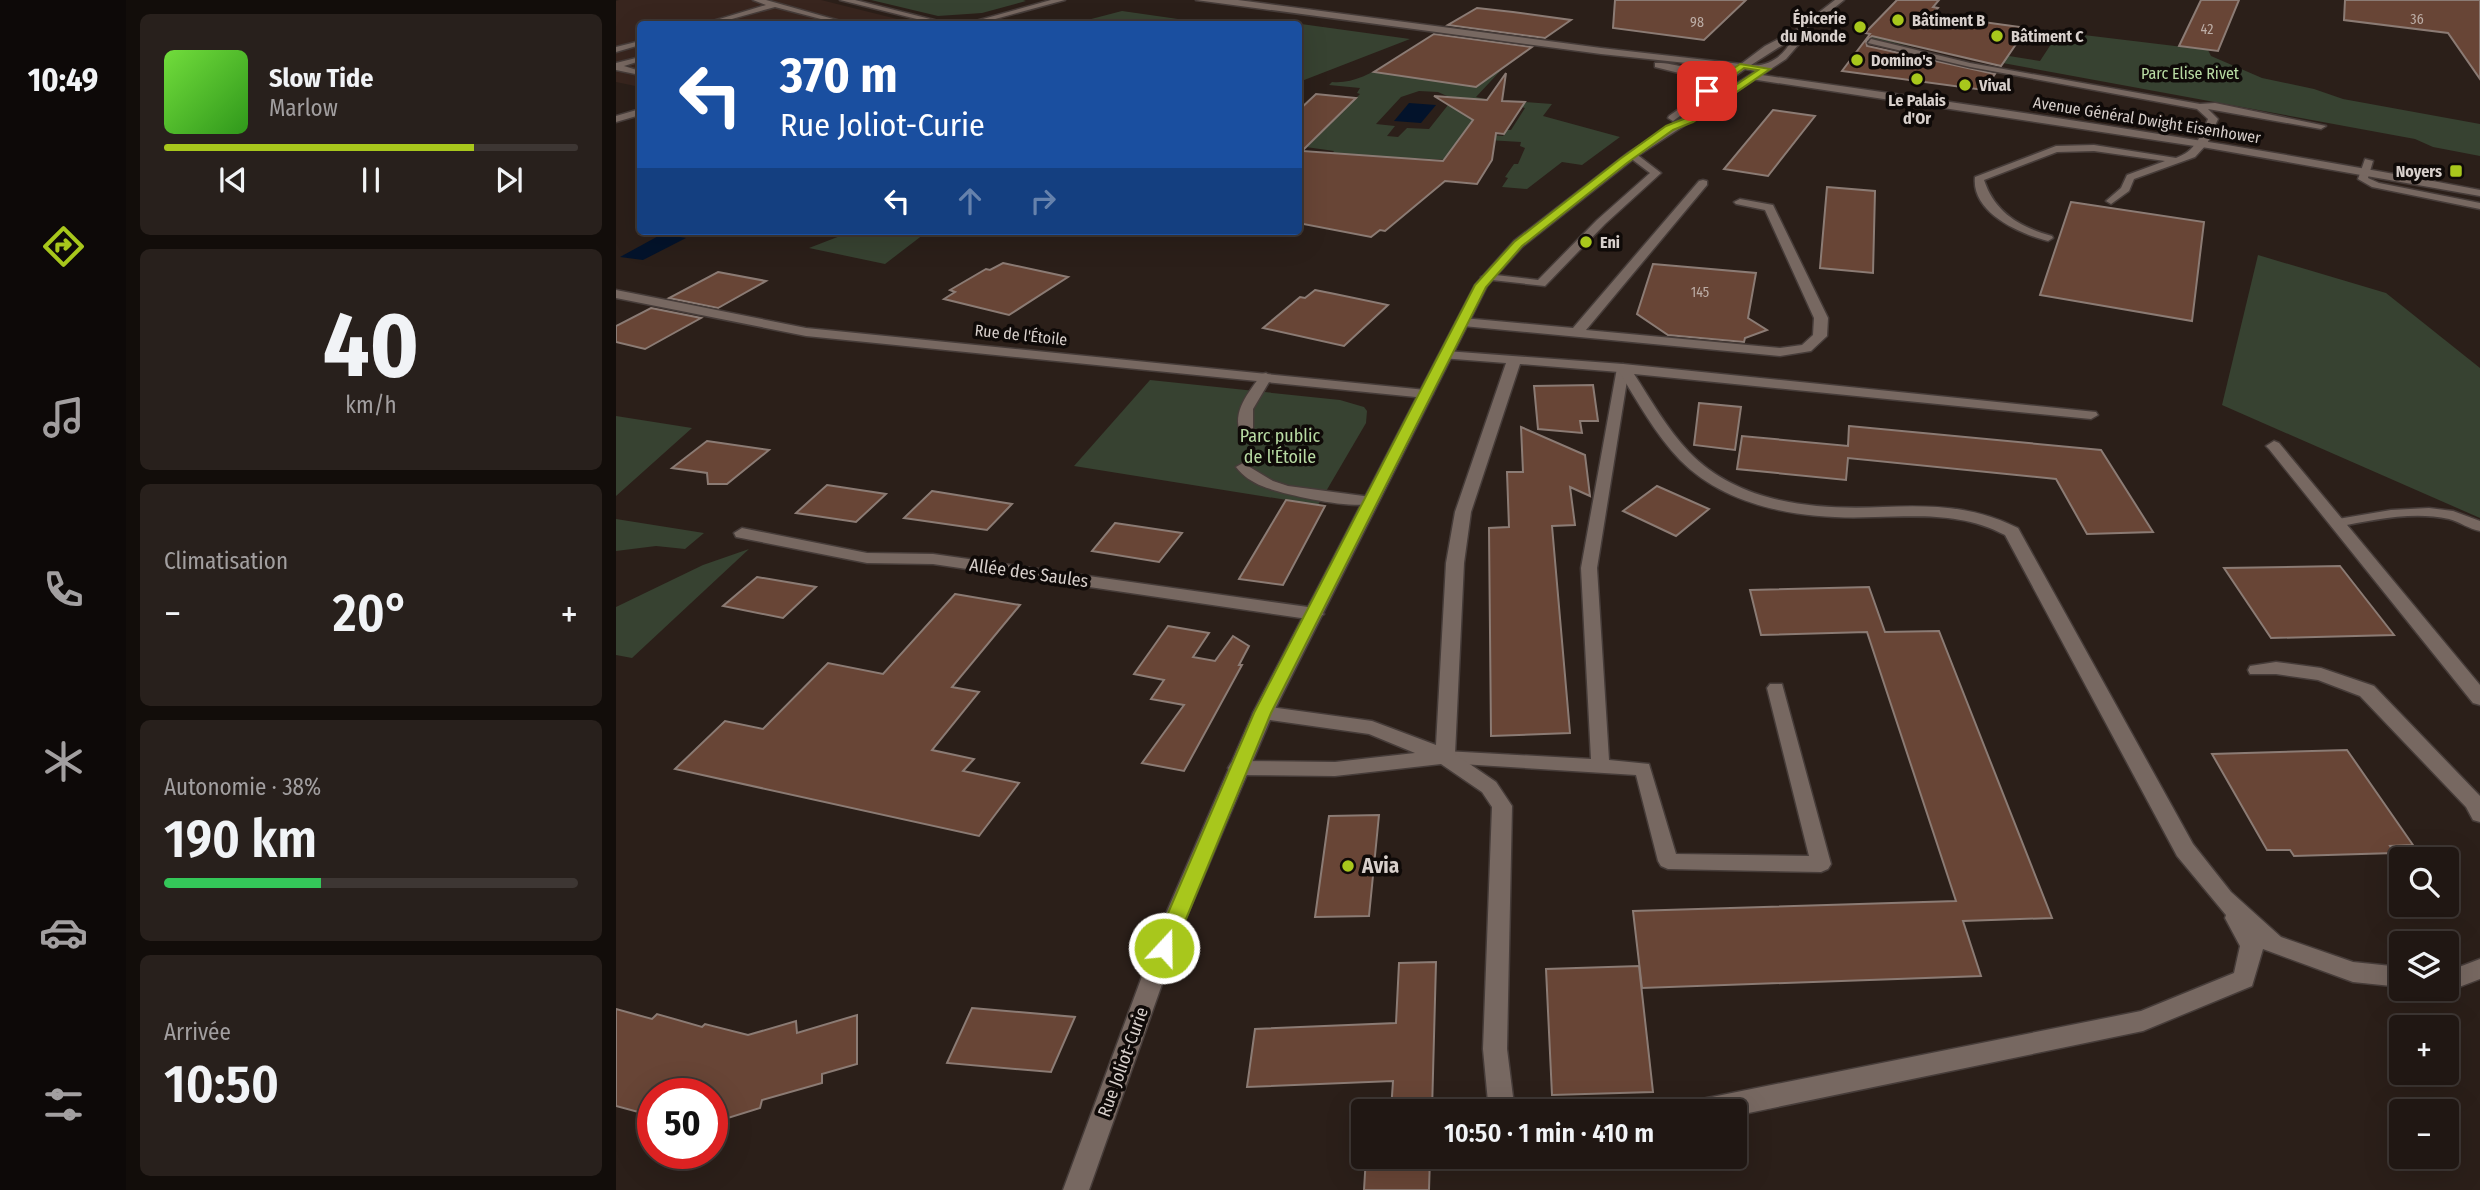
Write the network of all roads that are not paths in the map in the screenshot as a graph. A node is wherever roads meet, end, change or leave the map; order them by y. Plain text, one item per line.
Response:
1 (757, 0) edge
2 (790, 0) edge
3 (844, 0) edge
4 (1048, 0) edge
5 (1061, 0) edge
6 (1200, 0) edge
7 (1840, 0) edge
8 (1224, 1) edge
9 (775, 5) junction
10 (1035, 7) junction
11 (718, 21) edge
12 (836, 21) edge
13 (933, 21) edge
14 (981, 21) edge
15 (1799, 32) junction
16 (1871, 41) dead end
17 (637, 44) edge
18 (616, 50) edge
19 (1601, 51) junction
20 (637, 60) edge
21 (1651, 63) junction
22 (1742, 65) junction
23 (616, 67) edge
24 (1766, 69) junction
25 (637, 72) edge
26 (1731, 74) junction
27 (1754, 77) junction
28 (1707, 91) junction
29 (1984, 98) dead end
30 (2200, 107) junction
31 (637, 113) edge
32 (2091, 114) dead end
33 (616, 119) edge
34 (2321, 126) dead end
35 (1670, 128) junction
36 (2204, 139) junction
37 (1632, 155) junction
38 (2180, 160) junction
39 (2367, 166) junction
40 (1703, 183) dead end
41 (2480, 183) edge
42 (2480, 193) edge
43 (2112, 201) dead end
44 (1740, 202) dead end
45 (2480, 206) edge
46 (2048, 238) dead end
47 (1487, 277) junction
48 (616, 295) edge
49 (1463, 322) junction
50 (1576, 333) junction
51 (1446, 355) junction
52 (1514, 361) junction
53 (1623, 368) junction
54 (1266, 377) junction
55 (1426, 394) junction
56 (2091, 415) dead end
57 (1246, 431) dead end
58 (2274, 446) dead end
59 (1243, 467) dead end
60 (1371, 501) junction
61 (2337, 523) junction
62 (2480, 527) edge
63 (742, 533) dead end
64 (1315, 614) junction
65 (2257, 670) dead end
66 (1776, 688) dead end
67 (2480, 698) edge
68 (1263, 713) junction
69 (1445, 757) junction
70 (1600, 766) junction
71 (1238, 768) junction
72 (2480, 814) edge
73 (2223, 898) junction
74 (2480, 969) edge
75 (2389, 976) edge
76 (2459, 977) edge
77 (1501, 1099) edge
78 (1747, 1102) edge
79 (1076, 1190) edge

1 - 9 lane
2 - 9 lane
3 - 13 street
4 - 10 street
5 - 10 street
6 - 8 street, Avenue Général Dwight Eisenhower
7 - 15 street, Rue Joliot-Curie
8 - 19 street, Avenue Général Dwight Eisenhower
9 - 11 lane
9 - 12 lane
10 - 14 street
15 - 22 street, Rue Joliot-Curie
15 - 24 street, Rue Joliot-Curie
16 - 30 lane
17 - 18 lane
19 - 21 street, Avenue Général Dwight Eisenhower
19 - 22 street, Avenue Général Dwight Eisenhower
20 - 23 lane
21 - 26 street, Avenue Général Dwight Eisenhower
21 - 28 street
22 - 24 street, Avenue Général Dwight Eisenhower
22 - 26 street, Rue Joliot-Curie
23 - 25 lane
24 - 27 street, Rue Joliot-Curie
24 - 29 street, Avenue Général Dwight Eisenhower
26 - 27 street, Avenue Général Dwight Eisenhower
26 - 28 street, Rue Joliot-Curie
27 - 35 street, Rue Joliot-Curie
27 - 36 street, Avenue Général Dwight Eisenhower
28 - 35 street, Rue Joliot-Curie
30 - 34 lane
30 - 36 lane
31 - 33 street
32 - 36 street, Avenue Général Dwight Eisenhower
35 - 37 street, Rue Joliot-Curie
36 - 38 lane
36 - 39 street, Avenue Général Dwight Eisenhower
37 - 47 street, Rue Joliot-Curie
37 - 47 lane
38 - 43 lane
38 - 46 lane
39 - 41 street, Avenue Général Dwight Eisenhower
39 - 42 street, Avenue Général Dwight Eisenhower
39 - 45 lane
40 - 50 street
44 - 50 street
47 - 49 street, Rue Joliot-Curie
48 - 54 street, Rue de l'Étoile
49 - 50 street
49 - 51 street, Rue Joliot-Curie
51 - 52 street
51 - 55 street, Rue Joliot-Curie
52 - 53 street
52 - 69 street
53 - 56 street
53 - 70 lane
53 - 73 street
54 - 55 street, Rue de l'Étoile
54 - 57 lane
55 - 60 street, Rue Joliot-Curie
58 - 61 street
59 - 60 lane
60 - 64 street, Rue Joliot-Curie
61 - 62 lane
61 - 67 street
63 - 64 street, Allée des Saules
64 - 68 street, Rue Joliot-Curie
65 - 72 street
66 - 70 lane
68 - 69 street
68 - 71 street, Rue Joliot-Curie
69 - 70 lane
69 - 71 street
69 - 77 street
71 - 79 street, Rue Joliot-Curie
73 - 75 street
73 - 78 street
74 - 76 street

